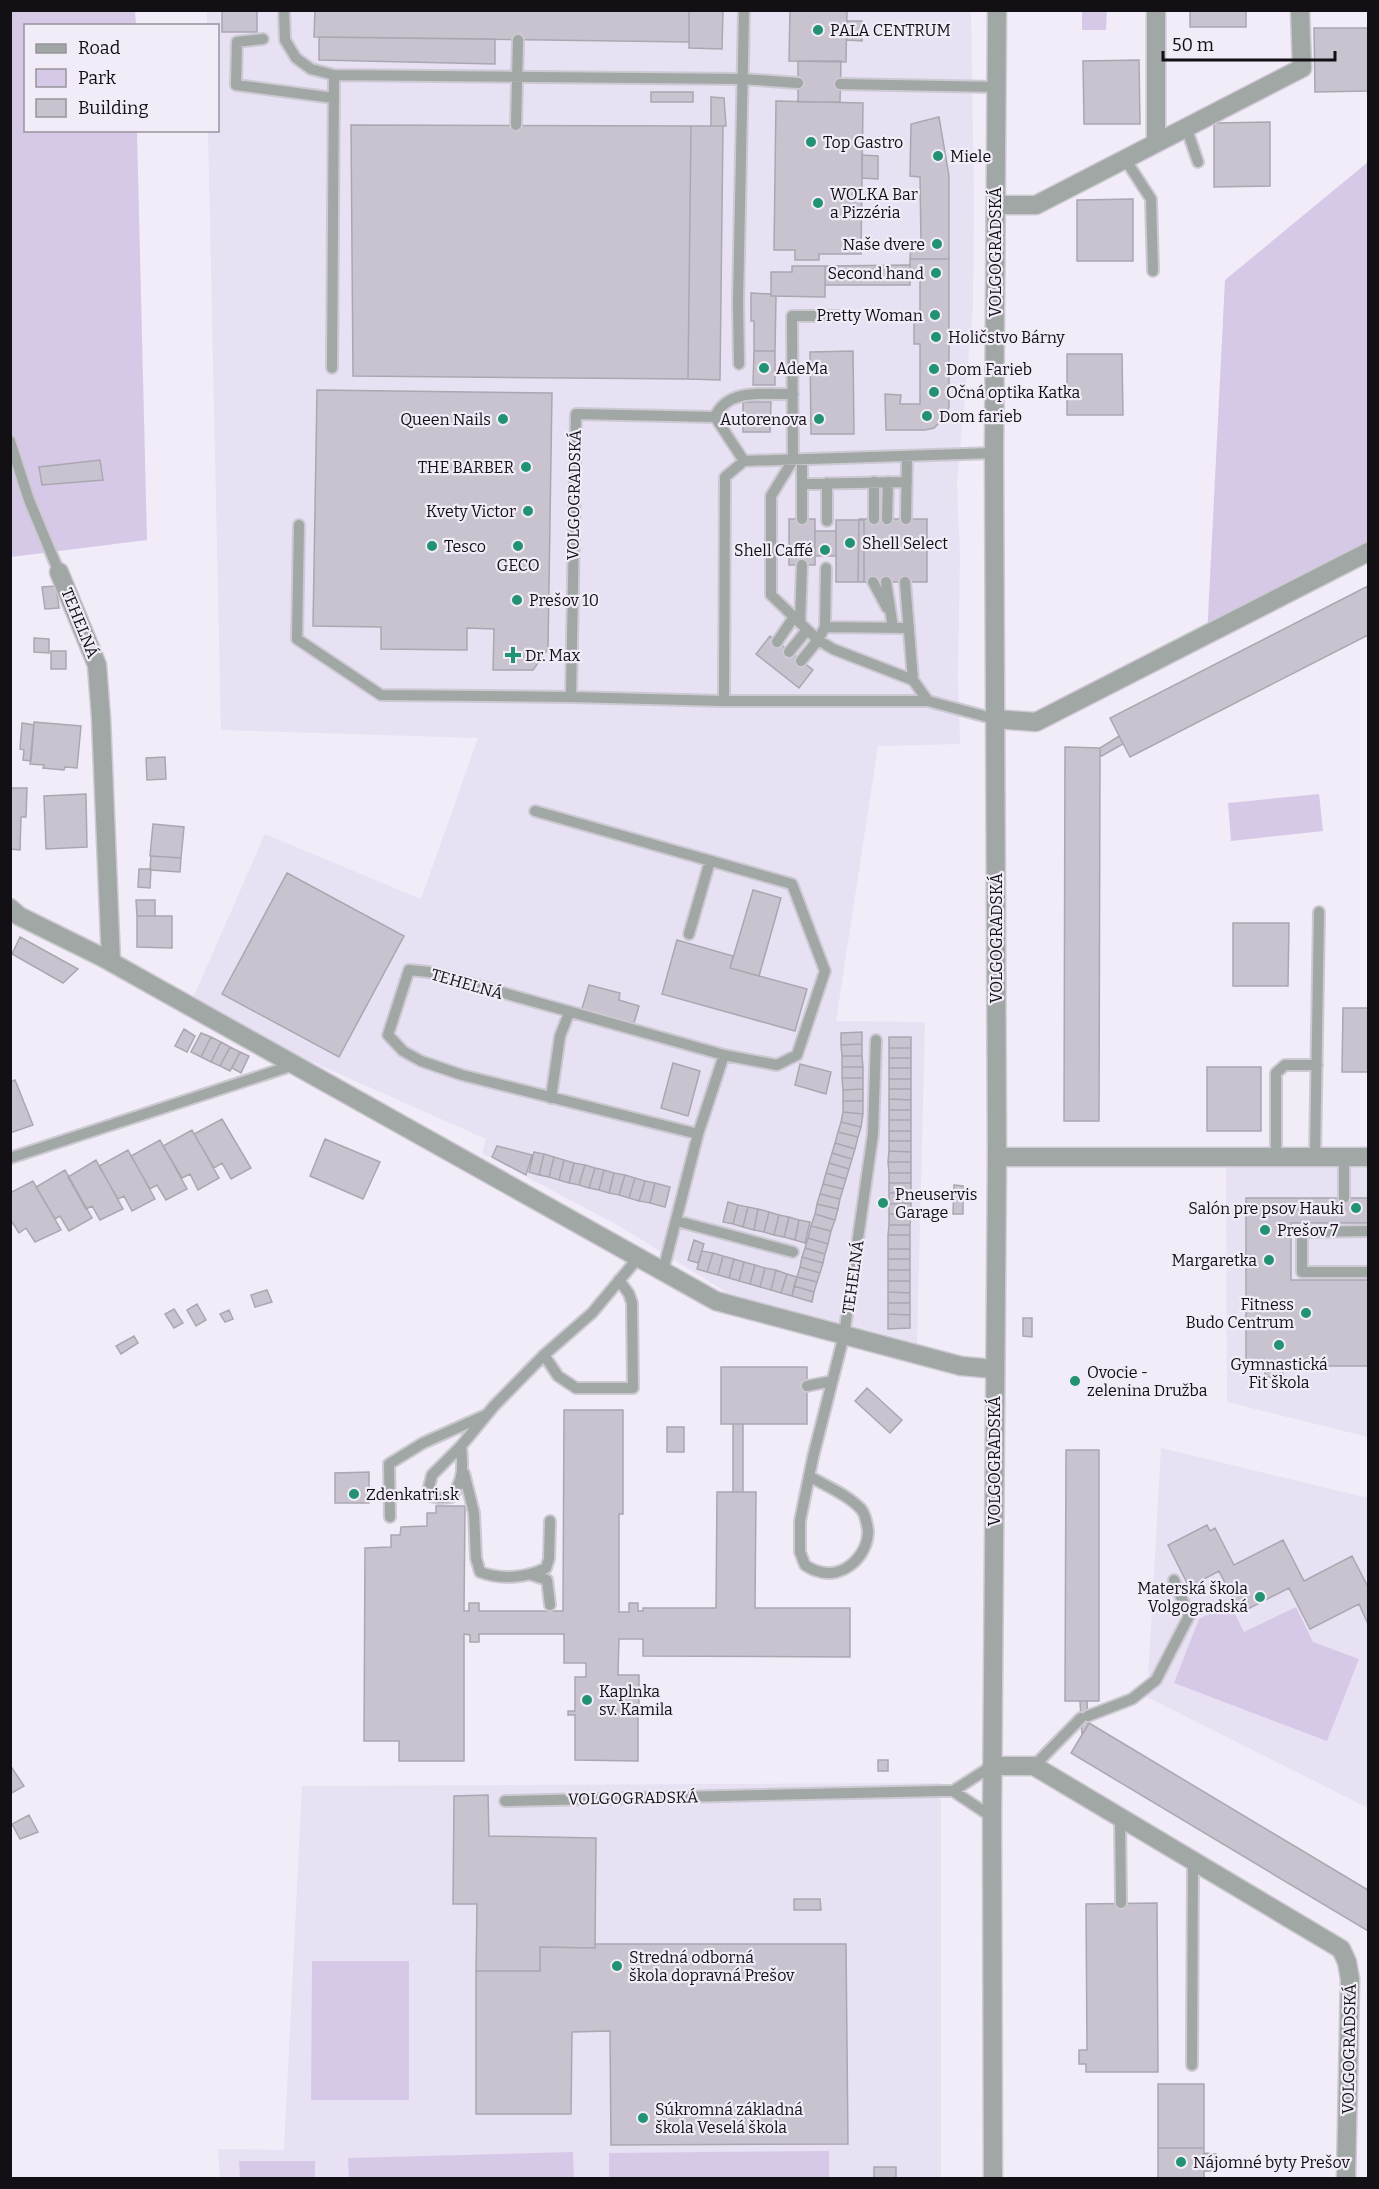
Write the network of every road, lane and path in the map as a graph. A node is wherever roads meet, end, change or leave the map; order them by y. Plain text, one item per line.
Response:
1 (284, 10) edge
2 (744, 10) edge
3 (997, 10) edge
4 (1156, 10) edge
5 (1300, 10) edge
6 (263, 39) dead end
7 (518, 40) dead end
8 (334, 75) junction
9 (517, 76) junction
10 (743, 79) junction
11 (798, 83) dead end
12 (840, 84) dead end
13 (996, 87) junction
14 (334, 98) junction
15 (516, 125) dead end
16 (1186, 127) junction
17 (1156, 143) junction
18 (1125, 159) junction
19 (1198, 162) dead end
20 (996, 205) junction
21 (1153, 271) dead end
22 (837, 316) dead end
23 (739, 364) dead end
24 (332, 368) dead end
25 (793, 394) junction
26 (715, 417) junction
27 (10, 441) edge
28 (994, 453) junction
29 (907, 456) junction
30 (797, 460) junction
31 (744, 461) junction
32 (888, 482) junction
33 (907, 482) junction
34 (827, 483) junction
35 (874, 483) junction
36 (802, 484) junction
37 (802, 519) dead end
38 (874, 519) dead end
39 (887, 519) dead end
40 (906, 519) dead end
41 (826, 521) dead end
42 (299, 525) dead end
43 (1368, 552) edge
44 (801, 565) dead end
45 (826, 568) dead end
46 (59, 572) joint
47 (873, 582) dead end
48 (886, 582) dead end
49 (905, 582) dead end
50 (892, 622) junction
51 (800, 623) junction
52 (825, 627) junction
53 (909, 628) junction
54 (818, 640) junction
55 (777, 642) dead end
56 (789, 652) dead end
57 (801, 661) dead end
58 (913, 680) junction
59 (571, 697) junction
60 (724, 700) junction
61 (928, 700) junction
62 (995, 718) junction
63 (535, 811) dead end
64 (710, 861) junction
65 (10, 908) edge
66 (1319, 912) dead end
67 (689, 934) dead end
68 (111, 962) junction
69 (569, 1013) junction
70 (876, 1040) dead end
71 (724, 1055) junction
72 (294, 1065) junction
73 (1317, 1065) junction
74 (551, 1098) junction
75 (698, 1134) junction
76 (997, 1157) junction
77 (1276, 1157) junction
78 (1315, 1157) junction
79 (1344, 1157) junction
80 (1368, 1157) edge
81 (10, 1158) edge
82 (1344, 1198) dead end
83 (677, 1221) junction
84 (1368, 1232) edge
85 (793, 1252) dead end
86 (638, 1258) junction
87 (663, 1271) junction
88 (1368, 1272) edge
89 (619, 1281) junction
90 (844, 1335) junction
91 (544, 1355) junction
92 (994, 1369) junction
93 (832, 1381) junction
94 (807, 1386) dead end
95 (489, 1413) junction
96 (461, 1446) junction
97 (464, 1473) junction
98 (809, 1476) junction
99 (390, 1517) dead end
100 (550, 1521) dead end
101 (547, 1574) junction
102 (1174, 1581) dead end
103 (550, 1605) dead end
104 (992, 1766) junction
105 (1034, 1766) junction
106 (953, 1791) junction
107 (505, 1801) dead end
108 (992, 1817) junction
109 (1120, 1817) junction
110 (1193, 1860) junction
111 (1121, 1903) dead end
112 (1192, 2066) dead end
113 (993, 2178) edge
114 (1346, 2178) edge

1 - 8 lane
2 - 10 lane
3 - 13 street, VOLGOGRADSKÁ
4 - 17 street
5 - 16 street
6 - 14 lane
7 - 9 lane
8 - 9 lane
8 - 14 lane
9 - 10 lane
9 - 15 lane
10 - 11 lane
10 - 23 lane
12 - 13 lane
13 - 20 street, VOLGOGRADSKÁ
14 - 24 lane
16 - 17 street
16 - 19 lane
17 - 18 street
18 - 20 street
18 - 21 lane
20 - 28 street, VOLGOGRADSKÁ
22 - 25 lane
25 - 26 lane
25 - 30 lane
26 - 31 lane
26 - 59 lane, VOLGOGRADSKÁ
27 - 46 lane
28 - 29 lane
28 - 62 street, VOLGOGRADSKÁ
29 - 30 lane
29 - 33 lane
30 - 31 lane
30 - 36 lane
30 - 51 lane
31 - 60 lane
32 - 33 lane
32 - 35 lane
32 - 39 lane
33 - 40 lane
34 - 35 lane
34 - 36 lane
34 - 41 lane
35 - 38 lane
36 - 37 lane
42 - 59 lane
43 - 62 street
44 - 51 lane
45 - 52 lane
46 - 68 street, TEHELNÁ
47 - 50 lane
48 - 50 lane
49 - 53 lane
50 - 52 lane
50 - 53 lane
51 - 54 lane
51 - 55 lane
51 - 56 lane
52 - 54 lane
53 - 58 lane
54 - 57 lane
54 - 58 lane
58 - 61 lane
59 - 60 lane
60 - 61 lane
61 - 62 lane
62 - 76 street, VOLGOGRADSKÁ
63 - 64 lane
64 - 67 lane
64 - 71 lane, TEHELNÁ
65 - 68 street, TEHELNÁ
66 - 73 lane
68 - 72 street, TEHELNÁ
69 - 71 lane, TEHELNÁ
69 - 74 lane
69 - 74 lane, TEHELNÁ
70 - 90 lane, TEHELNÁ
71 - 75 lane
72 - 81 lane
72 - 86 street, TEHELNÁ
73 - 77 lane
73 - 78 lane
74 - 75 lane, TEHELNÁ
75 - 83 lane
76 - 77 street
76 - 92 street, VOLGOGRADSKÁ
77 - 78 street
78 - 79 street
79 - 80 street
79 - 82 lane
83 - 85 lane
83 - 87 lane
84 - 88 lane
86 - 87 street, TEHELNÁ
86 - 89 lane
87 - 90 street, TEHELNÁ
89 - 91 lane
89 - 91 lane
90 - 92 street, TEHELNÁ
90 - 93 lane
91 - 95 lane
92 - 104 street, VOLGOGRADSKÁ
93 - 94 lane
93 - 98 lane
95 - 96 lane
95 - 99 lane
96 - 97 lane
96 - 97 lane
97 - 101 lane
98 - 98 lane
100 - 101 lane
101 - 103 lane
102 - 105 lane
104 - 105 street
104 - 106 lane
104 - 108 street, VOLGOGRADSKÁ
105 - 109 street, VOLGOGRADSKÁ
106 - 107 lane, VOLGOGRADSKÁ
106 - 108 lane
108 - 113 street, VOLGOGRADSKÁ
109 - 110 street, VOLGOGRADSKÁ
109 - 111 lane
110 - 112 lane
110 - 114 street, VOLGOGRADSKÁ

